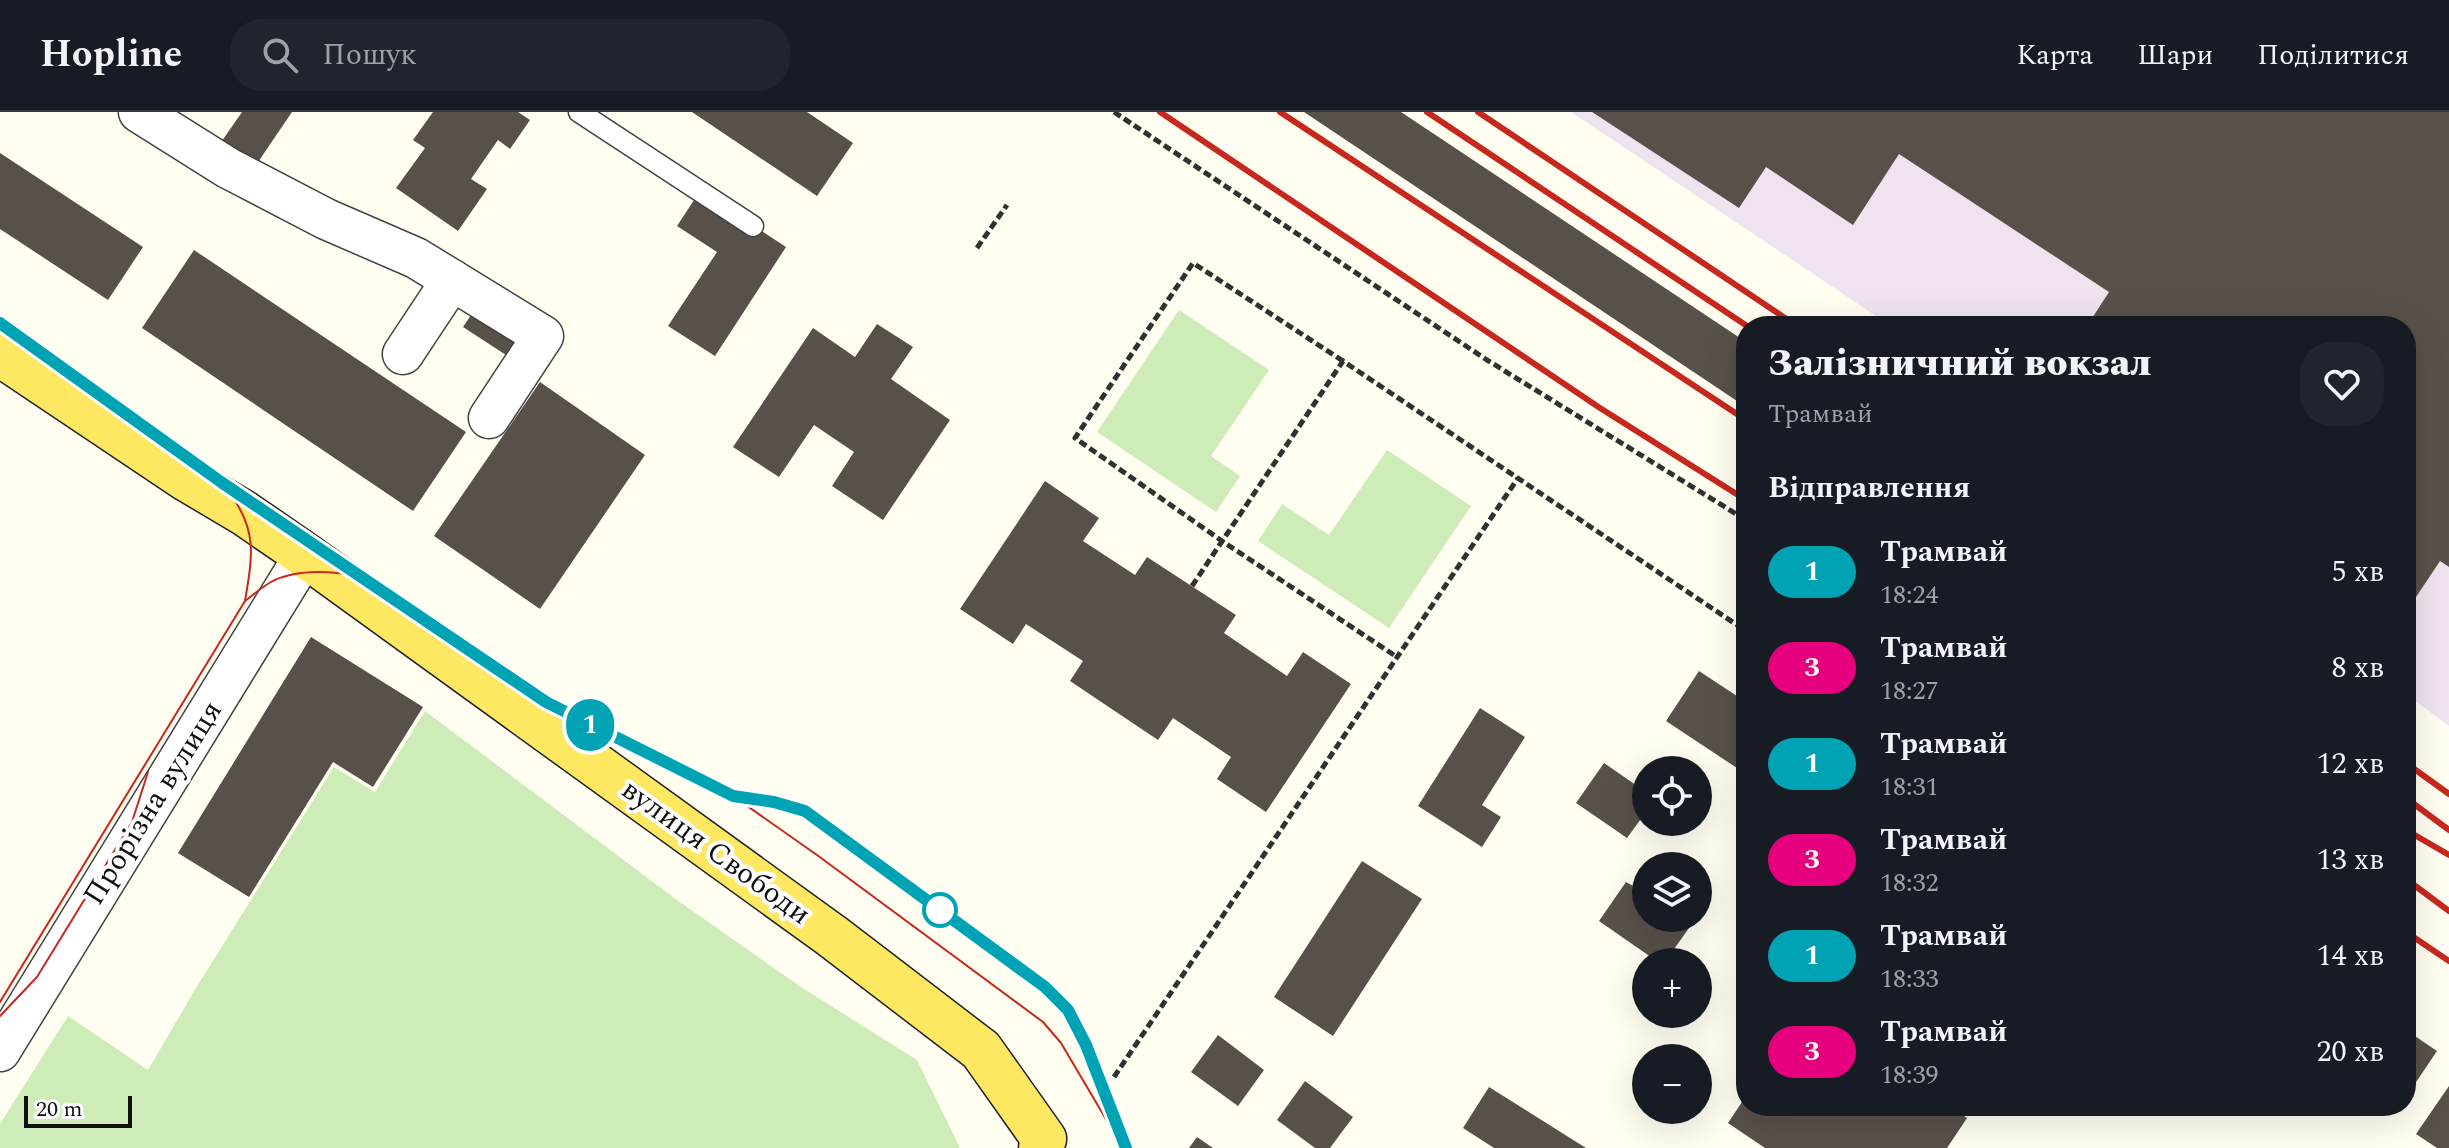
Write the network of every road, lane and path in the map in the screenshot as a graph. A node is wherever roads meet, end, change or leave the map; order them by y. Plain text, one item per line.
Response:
1 (139, 112) edge
2 (579, 112) edge
3 (1114, 112) edge
4 (1007, 205) dead end
5 (753, 226) dead end
6 (977, 248) dead end
7 (452, 280) junction
8 (0, 354) edge
9 (403, 354) dead end
10 (1343, 361) junction
11 (489, 418) dead end
12 (1518, 478) junction
13 (1736, 514) edge
14 (1222, 541) junction
15 (305, 555) junction
16 (1192, 586) dead end
17 (1736, 624) edge
18 (1397, 657) junction
19 (0, 1051) edge
20 (1114, 1077) dead end
21 (1042, 1144) edge

1 - 7 street
2 - 5 lane
3 - 13 path
4 - 6 path
7 - 9 street
7 - 11 street
8 - 15 main road, вулиця Свободи
10 - 12 path
10 - 14 path
10 - 14 path
12 - 17 path
12 - 18 path
14 - 16 path
14 - 18 path
15 - 19 street, Прорізна вулиця
15 - 21 main road, вулиця Свободи
18 - 20 path

